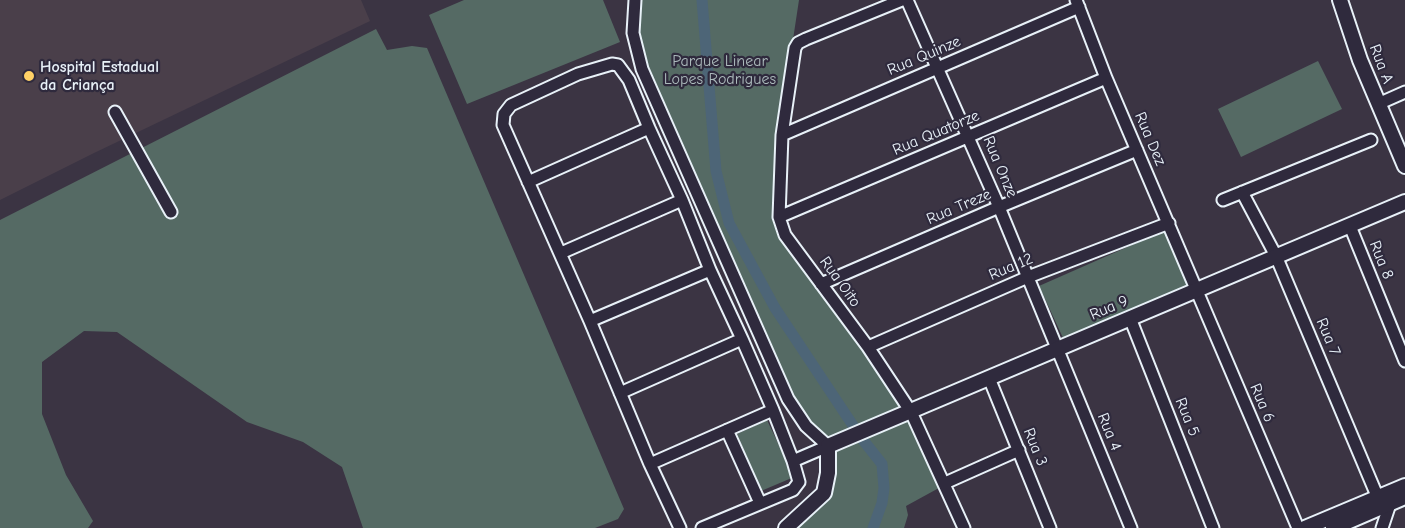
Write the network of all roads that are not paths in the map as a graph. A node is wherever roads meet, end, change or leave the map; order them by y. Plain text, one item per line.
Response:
1 (635, 0) edge
2 (902, 0) edge
3 (907, 0) edge
4 (1340, 0) edge
5 (1078, 3) edge
6 (936, 68) junction
7 (1106, 78) junction
8 (1405, 92) edge
9 (1378, 104) junction
10 (115, 112) dead end
11 (648, 128) junction
12 (782, 135) junction
13 (969, 138) junction
14 (1371, 140) dead end
15 (1137, 150) junction
16 (1404, 163) edge
17 (528, 182) junction
18 (1242, 192) junction
19 (682, 200) junction
20 (1223, 200) dead end
21 (1405, 202) edge
22 (999, 207) junction
23 (171, 212) dead end
24 (779, 217) junction
25 (1169, 224) junction
26 (1350, 226) junction
27 (560, 253) junction
28 (1276, 256) junction
29 (710, 270) junction
30 (1028, 277) junction
31 (822, 284) junction
32 (1196, 291) junction
33 (1130, 318) junction
34 (590, 321) junction
35 (742, 339) junction
36 (868, 347) junction
37 (1058, 349) junction
38 (1405, 361) edge
39 (989, 378) junction
40 (620, 393) junction
41 (773, 410) junction
42 (911, 412) junction
43 (727, 430) junction
44 (828, 446) junction
45 (1019, 450) junction
46 (793, 461) junction
47 (650, 464) junction
48 (945, 484) junction
49 (1405, 486) edge
50 (1405, 497) edge
51 (1384, 501) junction
52 (760, 503) junction
53 (680, 528) edge
54 (702, 528) edge
55 (786, 528) edge
56 (964, 528) edge
57 (1050, 528) edge
58 (1131, 528) edge
59 (1213, 528) edge
60 (1298, 528) edge
61 (1305, 528) edge
62 (1333, 528) edge
63 (1382, 528) edge

1 - 44 street
2 - 12 street, Rua Oito
3 - 6 street, Rua Onze
4 - 9 street, Rua A
5 - 6 street, Rua Quinze
5 - 7 street, Rua Dez
6 - 12 street, Rua Quinze
6 - 13 street, Rua Onze
7 - 13 street, Rua Quatorze
7 - 15 street, Rua Dez
8 - 9 street
9 - 16 street, Rua A
10 - 23 street
11 - 17 street
11 - 17 street
11 - 19 street
12 - 24 street, Rua Oito
13 - 22 street, Rua Onze
13 - 24 street, Rua Quatorze
14 - 18 street
15 - 22 street, Rua Treze
15 - 25 street, Rua Dez
17 - 27 street
18 - 20 street
18 - 28 street, Rua 7
19 - 27 street
19 - 29 street
21 - 26 street, Rua 9
22 - 30 street, Rua Onze
22 - 31 street, Rua Treze
24 - 31 street, Rua Oito
25 - 30 street, Rua 12
25 - 32 street, Rua Dez
26 - 28 street, Rua 9
26 - 38 street, Rua 8
27 - 34 street
28 - 32 street, Rua 9
28 - 51 street, Rua 7
29 - 34 street
29 - 35 street
30 - 36 street, Rua 12
30 - 37 street, Rua Onze
31 - 36 street, Rua Oito
32 - 33 street, Rua 9
32 - 60 street, Rua 6
33 - 37 street, Rua 9
33 - 59 street, Rua 5
34 - 40 street
35 - 40 street
35 - 41 street
36 - 42 street, Rua Oito
37 - 39 street, Rua 9
37 - 58 street, Rua 4
39 - 42 street, Rua 9
39 - 45 street, Rua 3
40 - 47 street
41 - 43 street
41 - 46 street
42 - 44 street, Rua 9
42 - 48 street, Rua Oito
43 - 47 street
43 - 52 street
44 - 46 street
44 - 55 street
45 - 48 street
45 - 57 street, Rua 3
46 - 52 street
47 - 53 street
48 - 56 street, Rua Oito
49 - 51 street
50 - 51 street
51 - 61 street
51 - 62 street
51 - 63 street
52 - 54 street

